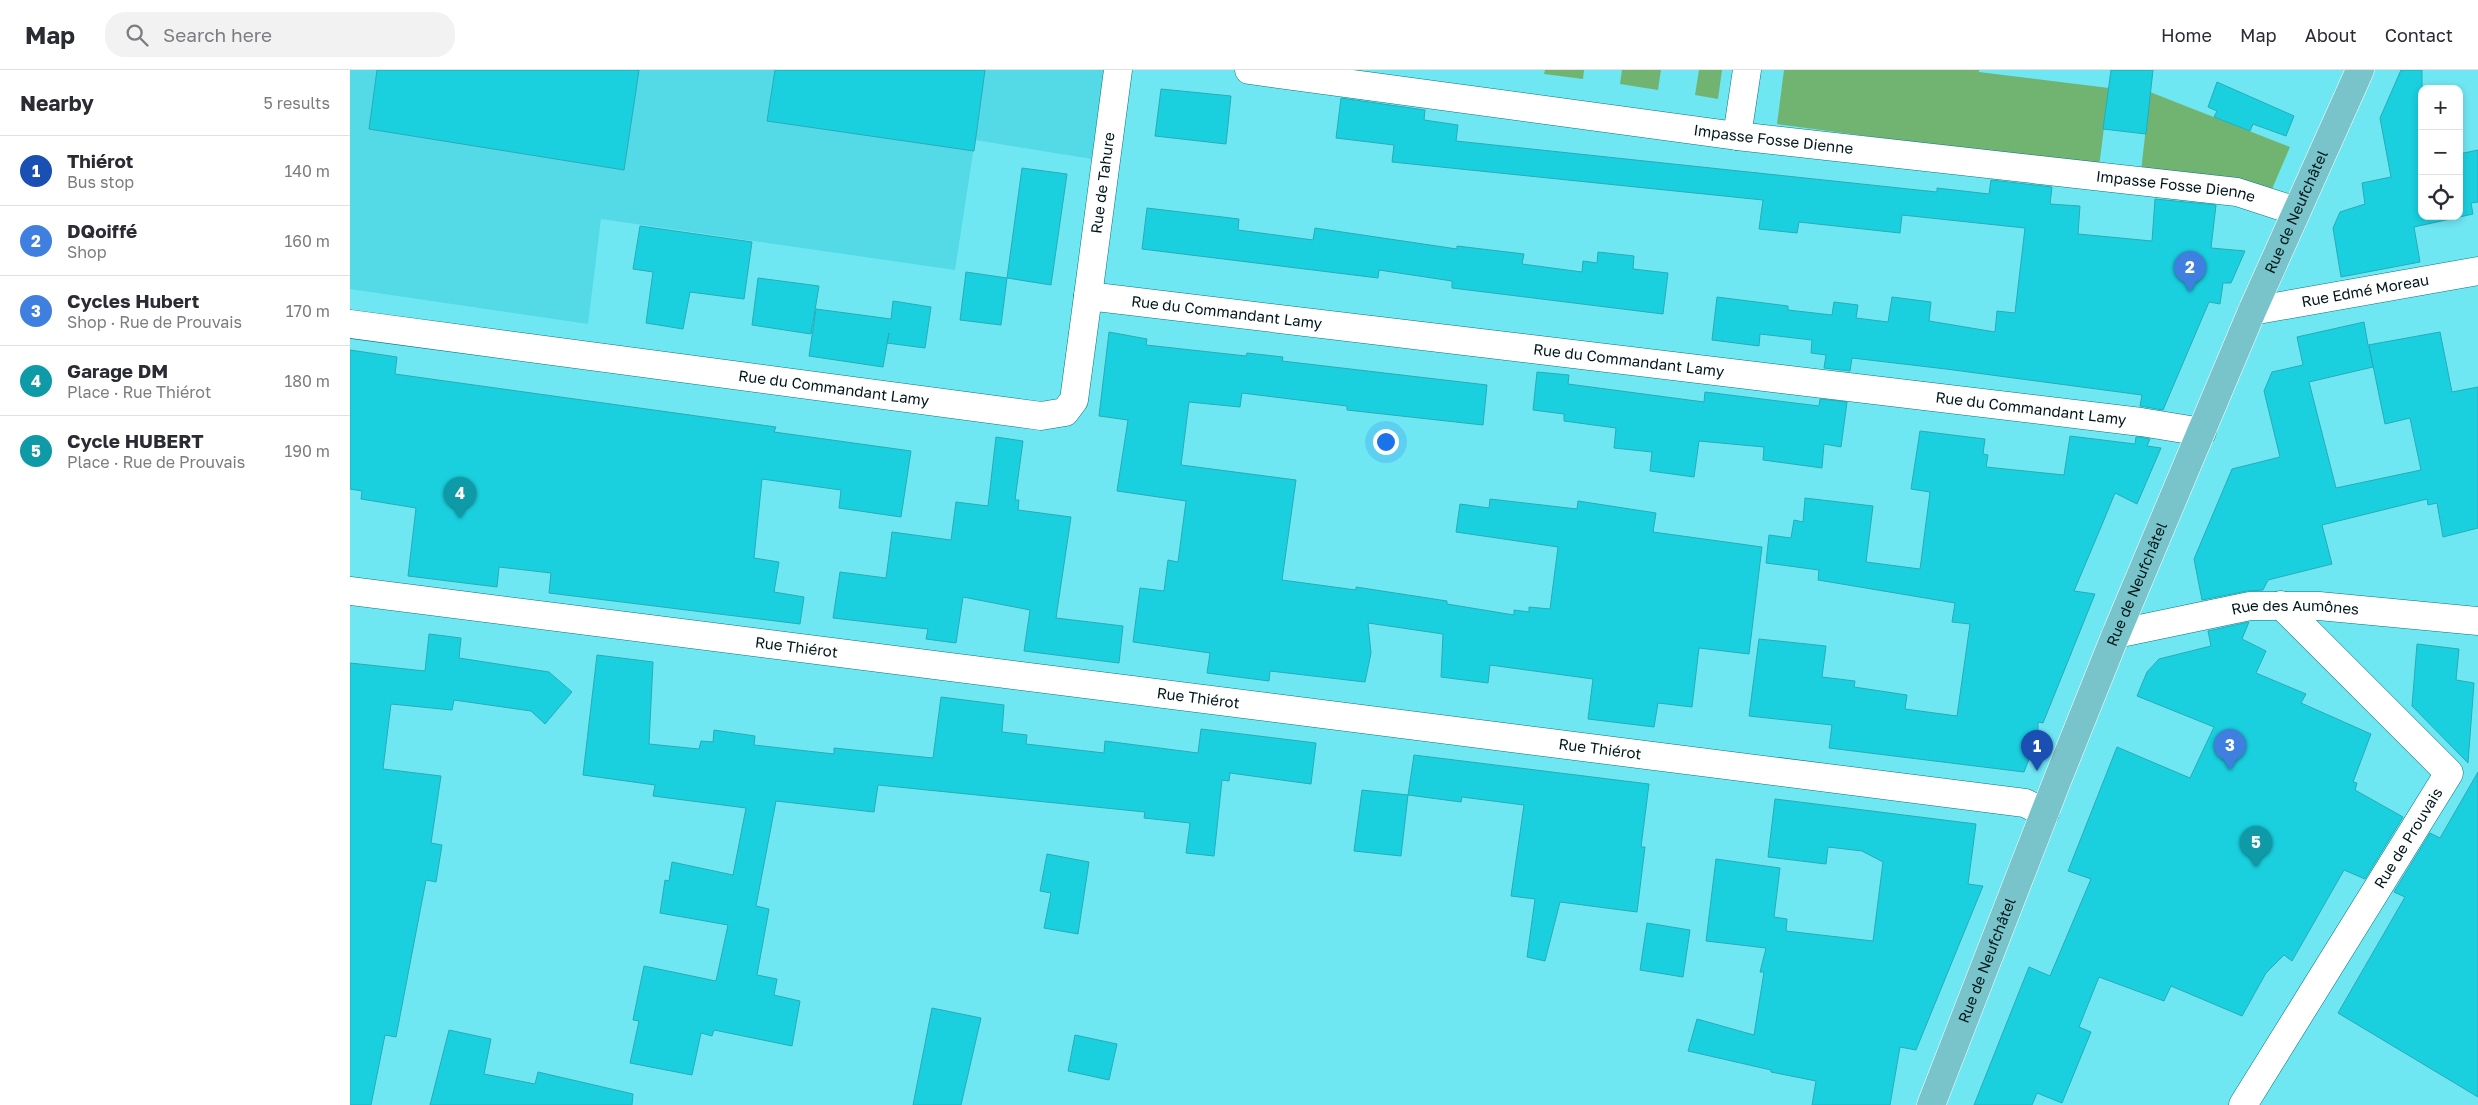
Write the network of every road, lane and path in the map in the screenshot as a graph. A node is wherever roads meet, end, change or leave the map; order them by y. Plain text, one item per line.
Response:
1 (1118, 70) edge
2 (1249, 70) edge
3 (1747, 70) edge
4 (2360, 70) edge
5 (1737, 136) junction
6 (2296, 211) junction
7 (2478, 271) edge
8 (1088, 296) junction
9 (2252, 311) junction
10 (350, 324) edge
11 (2202, 432) junction
12 (350, 591) edge
13 (2281, 606) junction
14 (2478, 621) edge
15 (2116, 634) junction
16 (2045, 813) junction
17 (1931, 1105) edge
18 (2243, 1105) edge

1 - 8 street, Rue de Tahure
2 - 5 street, Impasse Fosse Dienne
3 - 5 street
4 - 6 main road, Rue de Neufchâtel
5 - 6 street, Impasse Fosse Dienne
6 - 9 main road, Rue de Neufchâtel
7 - 9 street, Rue Edmé Moreau
8 - 10 street, Rue du Commandant Lamy
8 - 11 street, Rue du Commandant Lamy
9 - 11 main road, Rue de Neufchâtel
11 - 15 main road, Rue de Neufchâtel
12 - 16 street, Rue Thiérot
13 - 14 street, Rue des Aumônes
13 - 15 street, Rue des Aumônes
13 - 18 street, Rue de Prouvais
15 - 16 main road, Rue de Neufchâtel
16 - 17 main road, Rue de Neufchâtel

